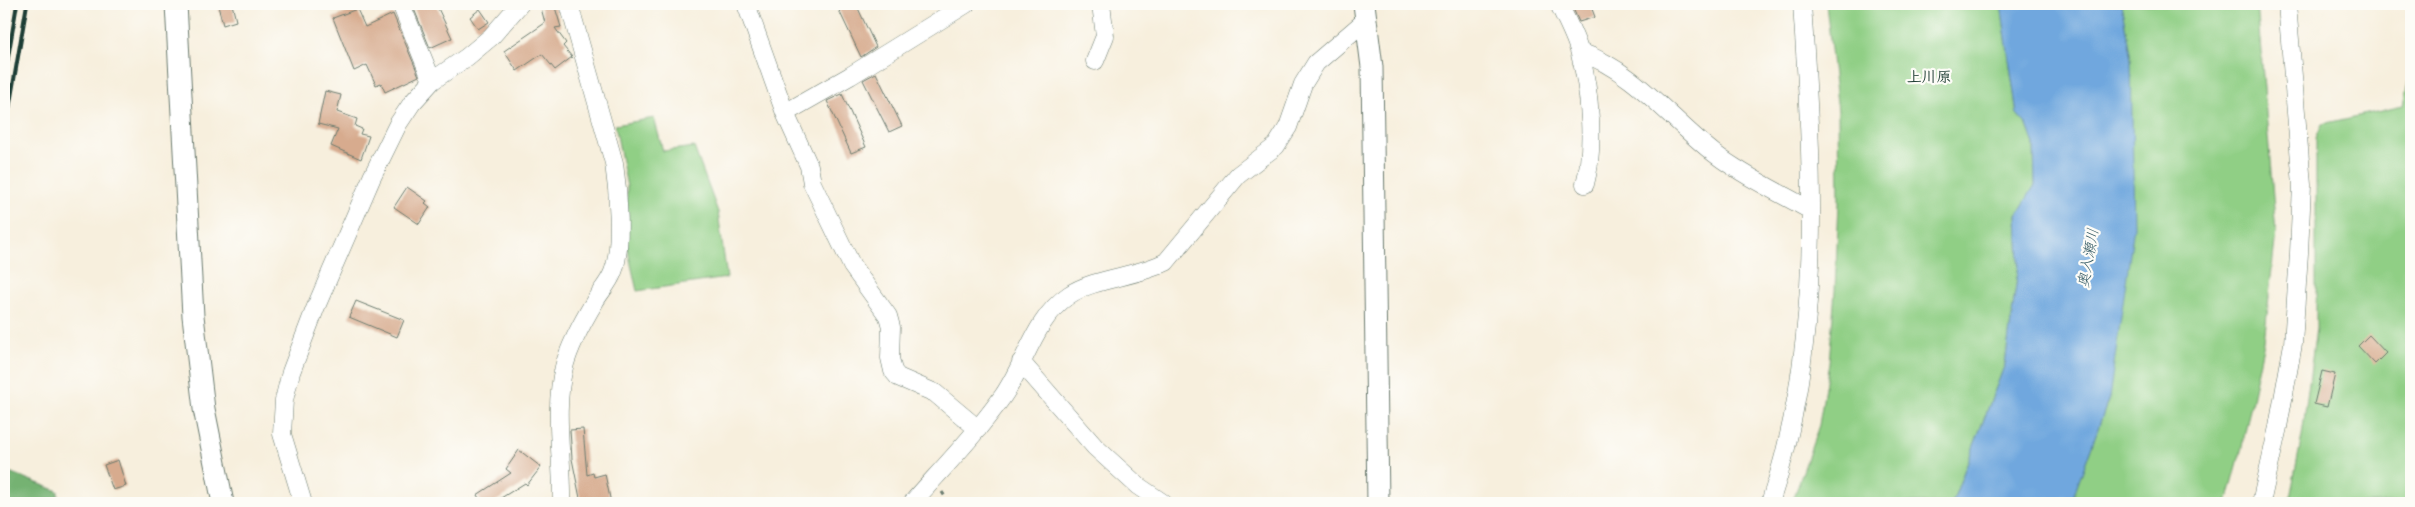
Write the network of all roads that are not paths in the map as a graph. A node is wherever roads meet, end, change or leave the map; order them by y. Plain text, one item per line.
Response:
1 (176, 4) edge
2 (401, 4) edge
3 (520, 4) edge
4 (569, 4) edge
5 (746, 4) edge
6 (966, 4) edge
7 (1101, 4) edge
8 (1559, 4) edge
9 (1802, 4) edge
10 (2288, 4) edge
11 (1365, 12) edge
12 (1580, 52) junction
13 (1095, 61) dead end
14 (432, 81) junction
15 (785, 113) junction
16 (1585, 184) dead end
17 (1810, 210) junction
18 (1021, 362) junction
19 (978, 429) junction
20 (223, 503) edge
21 (303, 503) edge
22 (562, 503) edge
23 (912, 503) edge
24 (1163, 503) edge
25 (1378, 503) edge
26 (1770, 503) edge
27 (2261, 503) edge

1 - 20 street
2 - 14 street
3 - 14 street
4 - 22 street
5 - 15 street
6 - 15 street
7 - 13 street
8 - 12 street
9 - 17 street
10 - 27 street
11 - 18 street
11 - 25 street
12 - 16 street
12 - 17 street
14 - 21 street
15 - 19 street
17 - 26 street
18 - 19 street
18 - 24 street
19 - 23 street

